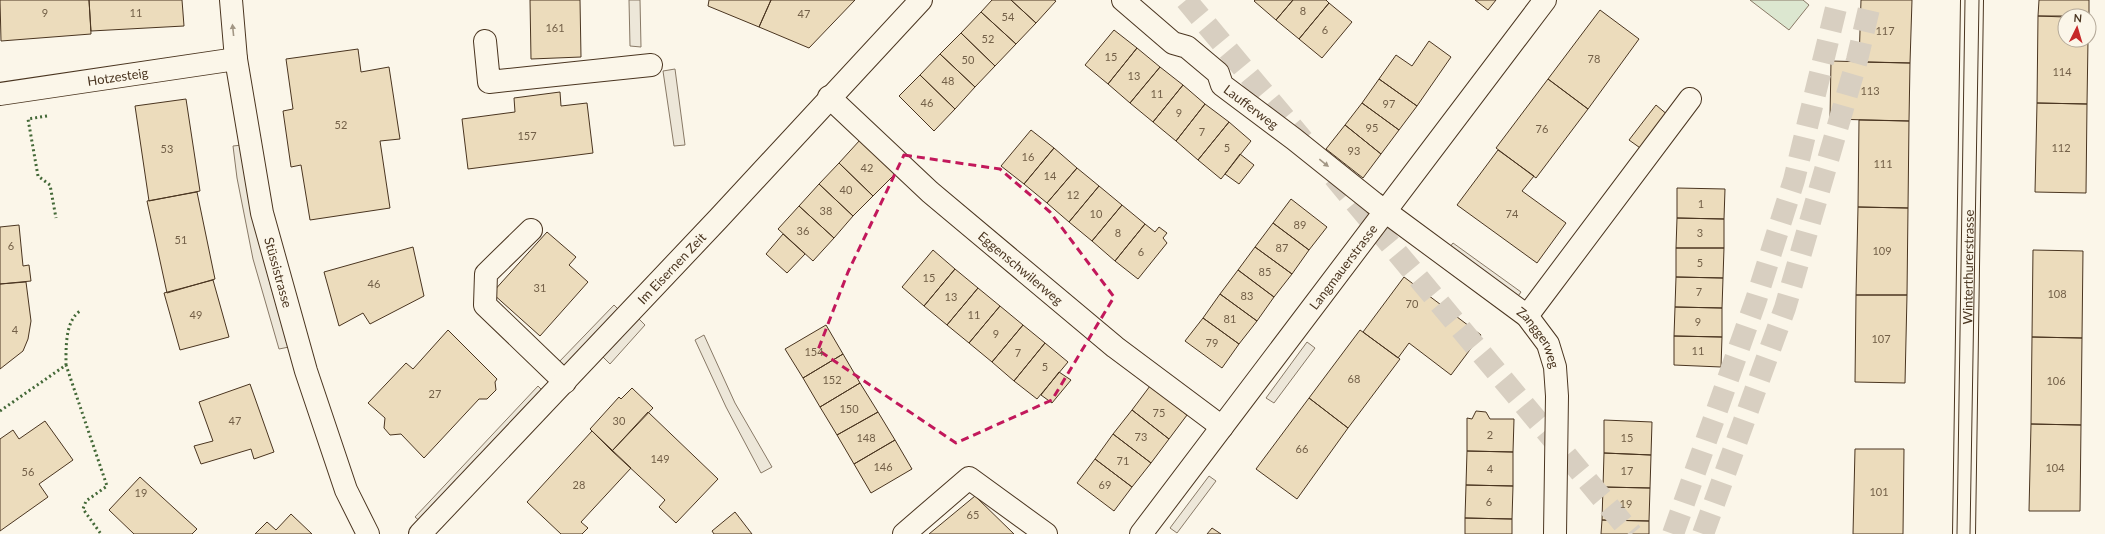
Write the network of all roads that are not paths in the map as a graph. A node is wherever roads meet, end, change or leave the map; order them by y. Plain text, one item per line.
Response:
1 (231, 0) edge
2 (921, 0) edge
3 (1123, 0) edge
4 (1545, 0) edge
5 (1972, 0) edge
6 (485, 41) dead end
7 (236, 60) junction
8 (651, 65) dead end
9 (0, 94) edge
10 (830, 97) junction
11 (1690, 99) dead end
12 (1385, 211) junction
13 (531, 230) dead end
14 (1527, 316) junction
15 (565, 382) junction
16 (1222, 427) junction
17 (368, 534) edge
18 (420, 534) edge
19 (904, 534) edge
20 (1046, 534) edge
21 (1141, 534) edge
22 (1555, 534) edge
23 (1964, 534) edge

7 -> 1 street, Stüssistrasse
2 - 10 street, Im Eisernen Zeit
3 -> 12 street, Laufferweg
4 - 12 street, Langmauerstrasse
5 - 23 street, Winterthurerstrasse
6 - 8 street
7 - 9 street, Hotzesteig
7 - 17 street, Stüssistrasse
10 - 15 street, Im Eisernen Zeit
10 - 16 street, Eggenschwilerweg
11 - 14 street
12 - 14 street, Zanggerweg
12 - 16 street, Langmauerstrasse
13 - 15 street
14 - 22 street, Zanggerweg
15 - 18 street, Im Eisernen Zeit
16 - 21 street, Langmauerstrasse
19 - 20 street

